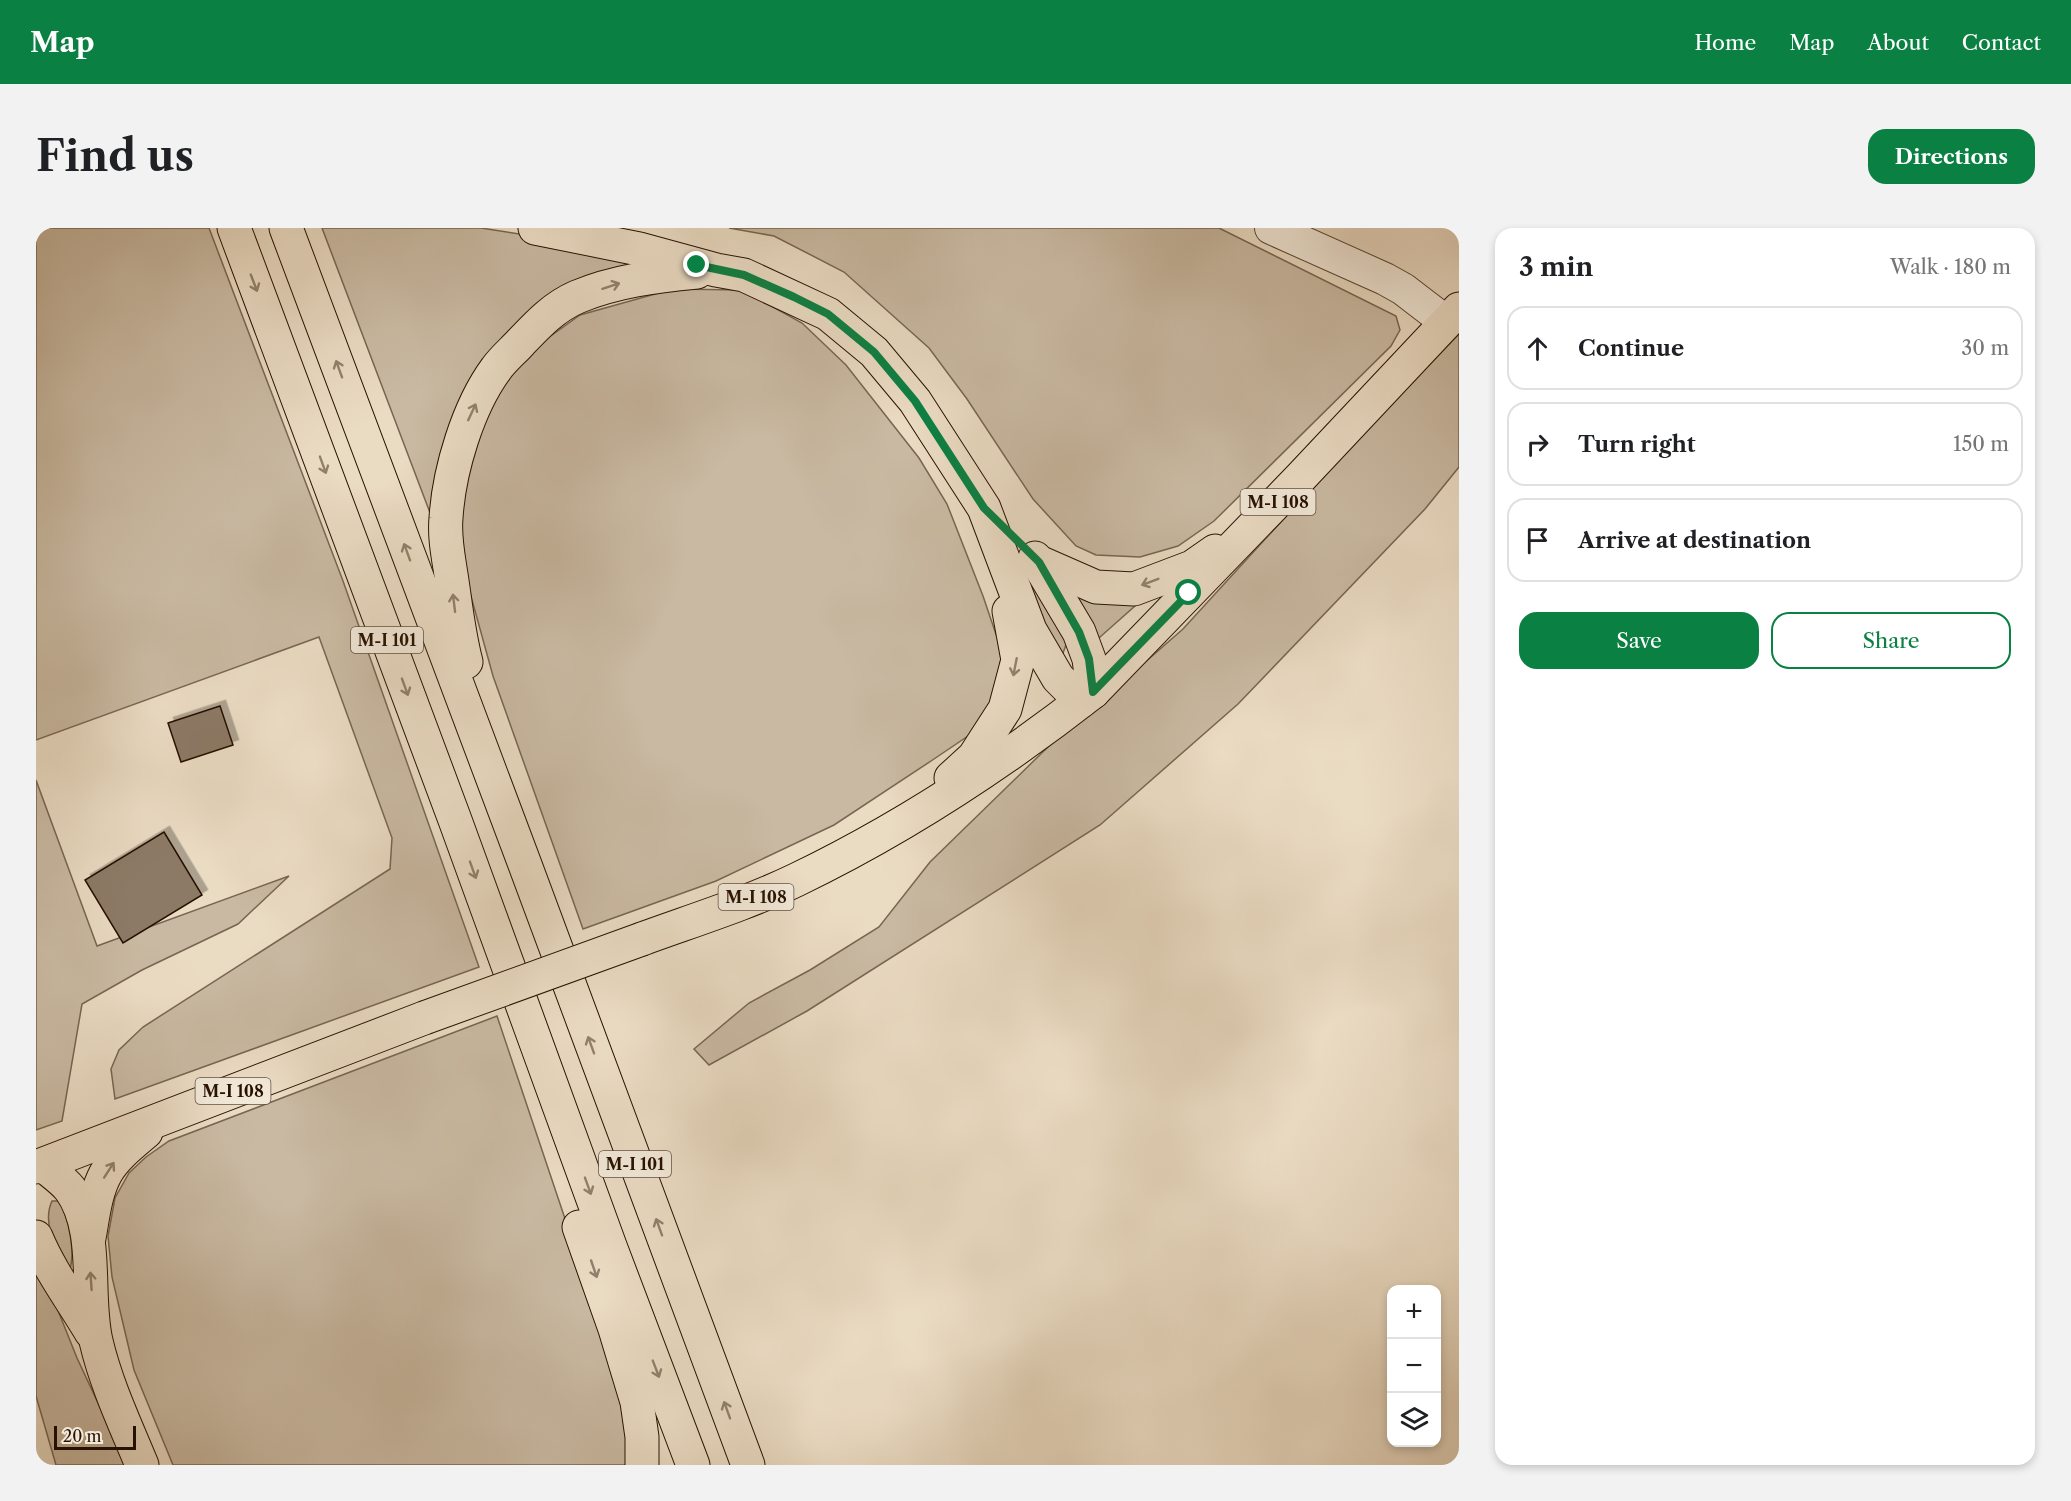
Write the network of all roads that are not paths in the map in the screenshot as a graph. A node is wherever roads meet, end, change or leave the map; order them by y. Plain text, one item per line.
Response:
1 (234, 228) edge
2 (286, 228) edge
3 (535, 228) edge
4 (1271, 228) edge
5 (716, 270) junction
6 (1452, 316) edge
7 (1300, 478) junction
8 (988, 519) junction
9 (1039, 562) junction
10 (1087, 696) junction
11 (902, 822) junction
12 (524, 862) junction
13 (538, 1053) junction
14 (159, 1120) junction
15 (38, 1172) edge
16 (88, 1246) junction
17 (40, 1251) edge
18 (95, 1339) junction
19 (142, 1465) edge
20 (642, 1465) edge
21 (693, 1465) edge
22 (748, 1465) edge

1 -> 13 main road, M-I 101
12 -> 2 main road, M-I 101
3 - 5 main road
4 - 6 street
5 - 8 main road
12 -> 5 main road
6 - 7 main road, M-I 108
7 -> 9 main road
7 - 10 main road, M-I 108
8 - 9 main road
8 - 10 main road
8 -> 11 main road
9 - 10 main road
10 - 11 main road, M-I 108
11 - 14 main road, M-I 108, bridge
22 -> 12 main road, M-I 101
13 -> 20 main road
13 -> 21 main road, M-I 101
14 - 15 main road, M-I 108
16 -> 14 main road
15 - 16 main road
18 -> 16 main road
17 - 18 main road
18 - 19 main road

